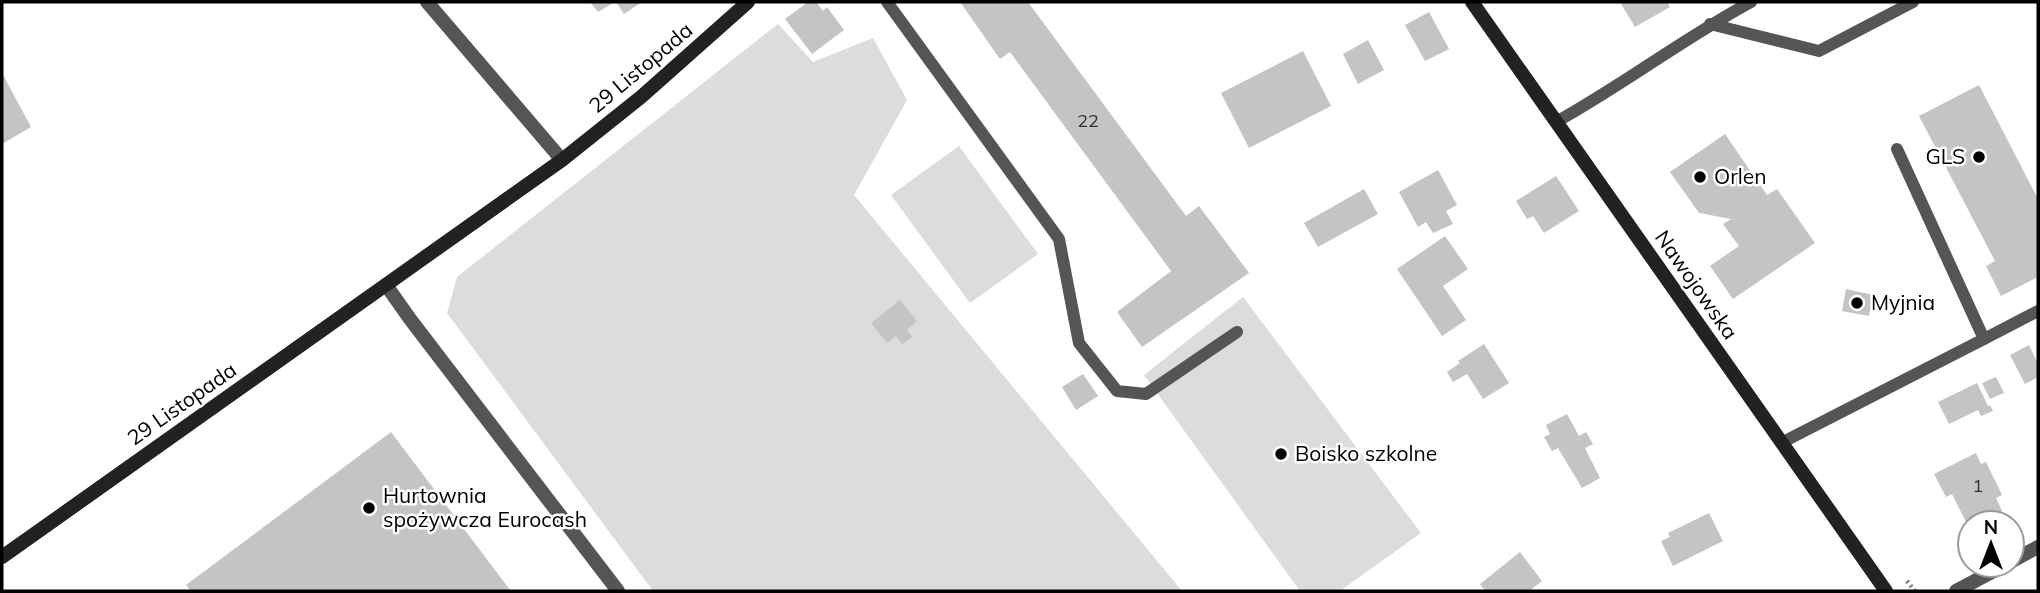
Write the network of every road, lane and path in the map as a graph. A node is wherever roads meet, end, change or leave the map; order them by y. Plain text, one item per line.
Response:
1 (427, 2) edge
2 (748, 2) edge
3 (887, 2) edge
4 (1472, 2) edge
5 (1751, 2) edge
6 (1913, 2) edge
7 (1710, 24) junction
8 (1556, 122) junction
9 (1897, 149) dead end
10 (562, 160) junction
11 (386, 285) junction
12 (2038, 311) edge
13 (1237, 332) dead end
14 (1984, 339) junction
15 (1781, 443) junction
16 (2, 558) edge
17 (1979, 579) edge
18 (618, 591) edge
19 (1886, 591) edge
20 (1956, 591) edge

1 - 10 street
2 - 10 street, 29 Listopada
3 - 13 lane
4 - 8 street, Nawojowska
5 - 7 lane
6 - 7 lane
7 - 8 lane
8 - 15 street, Nawojowska
9 - 14 lane
10 - 11 street, 29 Listopada
11 - 16 street, 29 Listopada
11 - 18 street
12 - 14 lane
14 - 15 lane
15 - 19 street, Nawojowska
17 - 20 street

